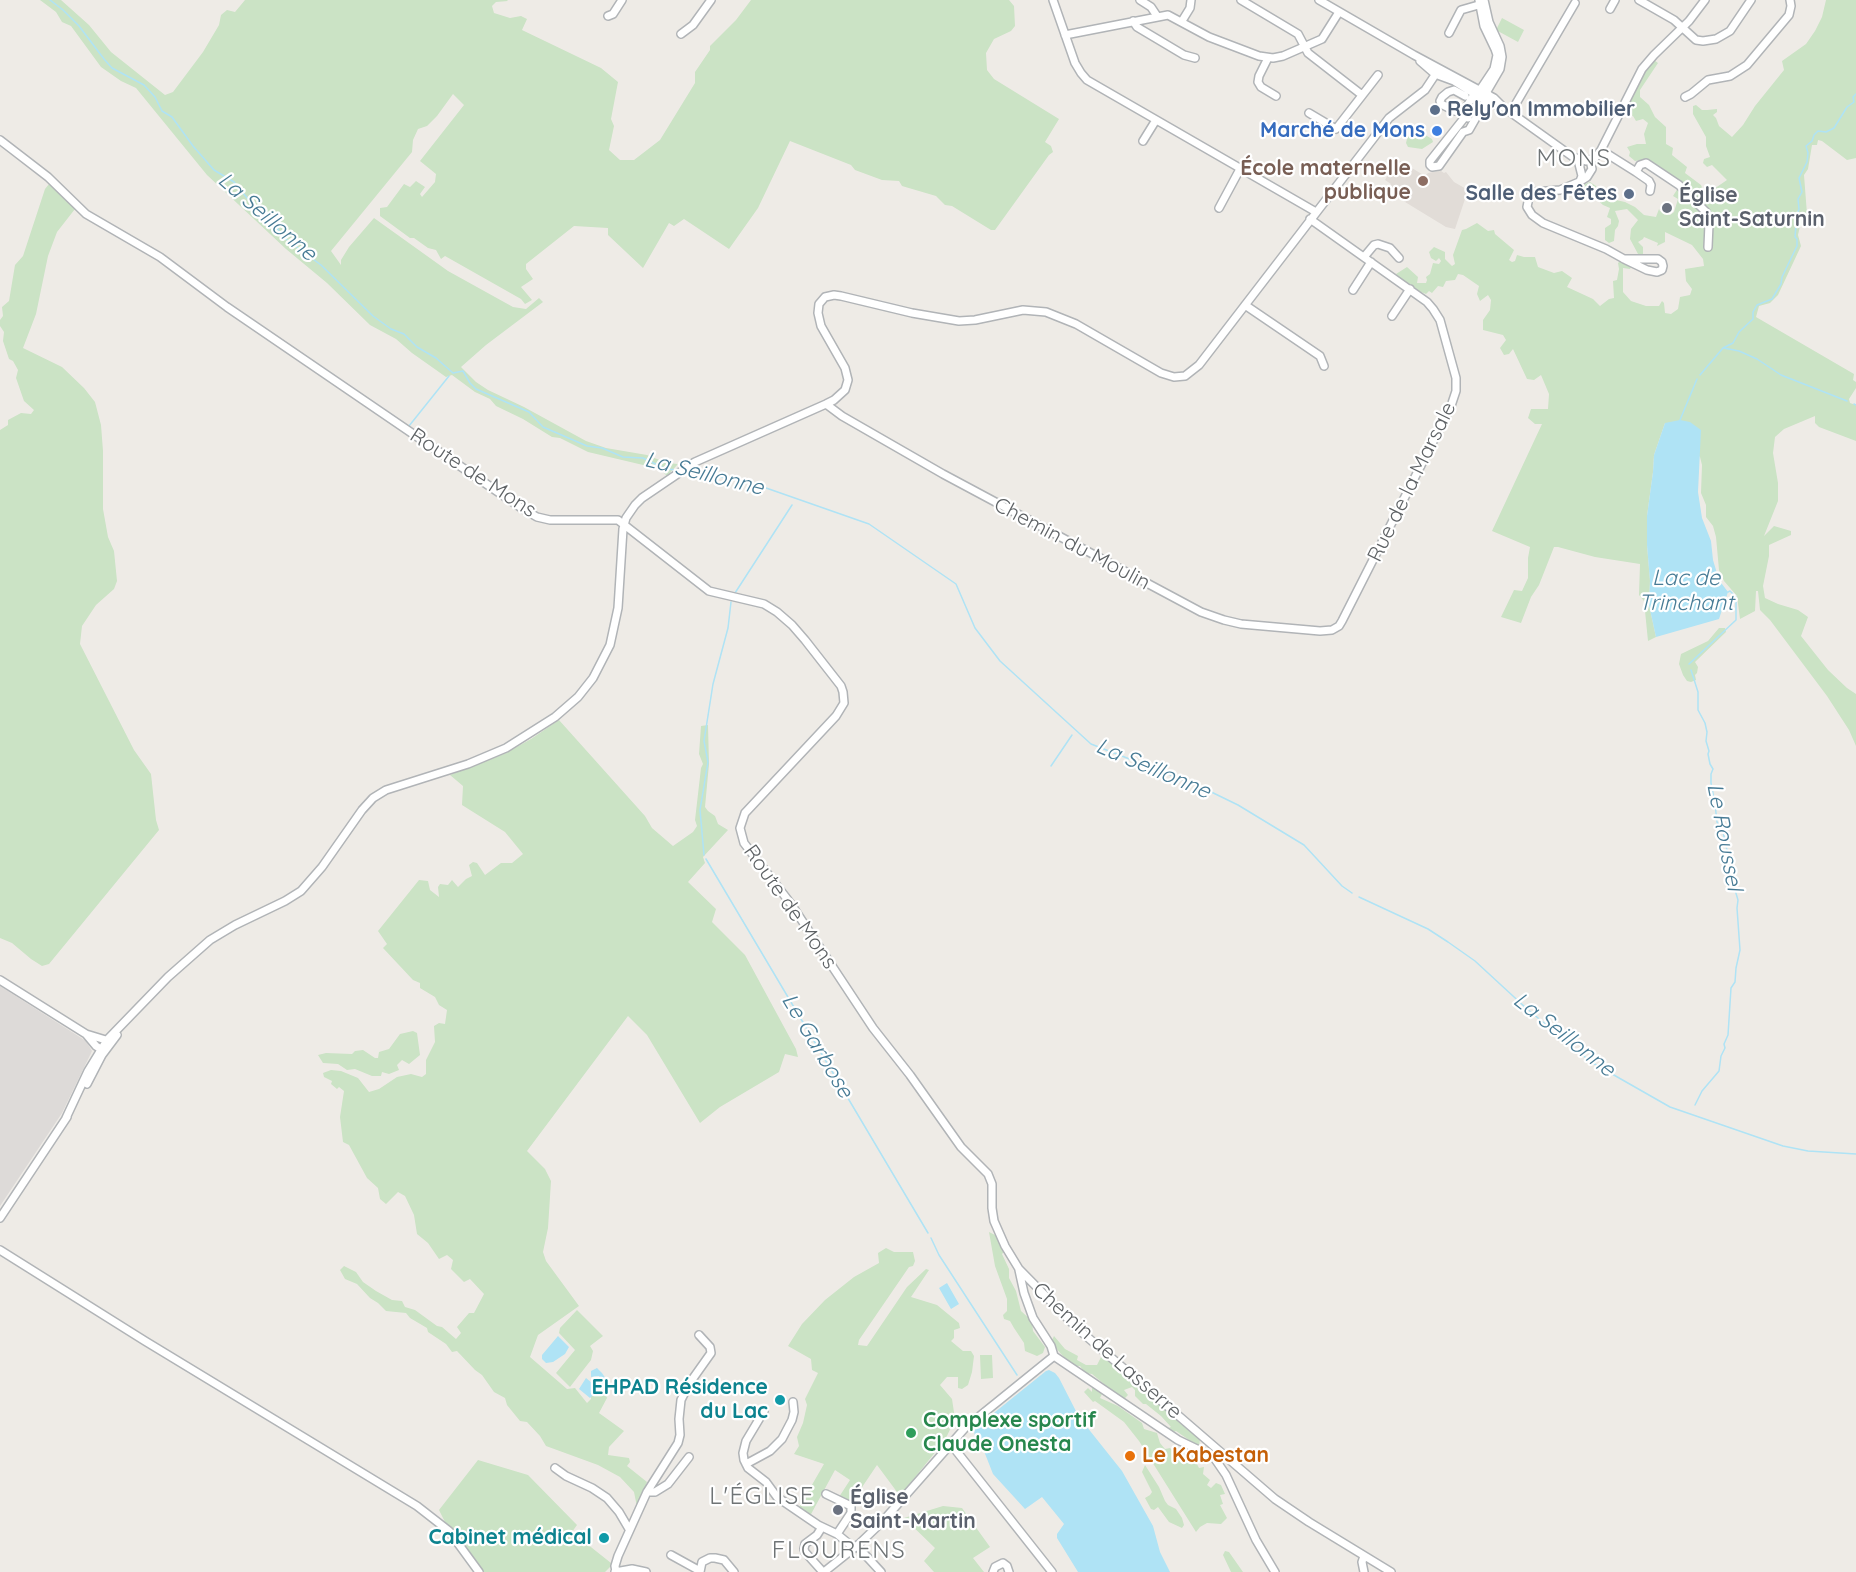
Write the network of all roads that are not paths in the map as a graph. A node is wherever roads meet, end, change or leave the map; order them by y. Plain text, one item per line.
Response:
1 (622, 0) edge
2 (711, 0) edge
3 (1053, 0) edge
4 (1140, 0) edge
5 (1191, 0) edge
6 (1241, 0) edge
7 (1318, 0) edge
8 (1615, 0) edge
9 (1639, 0) edge
10 (1705, 0) edge
11 (1751, 0) edge
12 (1790, 0) edge
13 (1482, 2) edge
14 (1575, 3) dead end
15 (1610, 9) dead end
16 (1339, 12) junction
17 (608, 16) dead end
18 (1157, 16) junction
19 (1133, 21) junction
20 (1182, 21) junction
21 (1683, 28) junction
22 (1449, 33) dead end
23 (681, 34) dead end
24 (1065, 35) junction
25 (1304, 47) junction
26 (1196, 58) dead end
27 (1268, 58) junction
28 (1437, 71) junction
29 (1378, 75) dead end
30 (1362, 95) junction
31 (1276, 96) dead end
32 (1478, 96) junction
33 (1685, 97) dead end
34 (1455, 111) junction
35 (1511, 112) junction
36 (1309, 114) dead end
37 (1465, 114) junction
38 (1476, 118) junction
39 (1156, 120) junction
40 (0, 140) edge
41 (1143, 141) dead end
42 (1601, 150) junction
43 (1578, 160) junction
44 (1590, 160) junction
45 (1240, 169) junction
46 (1636, 172) junction
47 (1580, 181) junction
48 (1650, 191) dead end
49 (1219, 208) dead end
50 (1316, 212) junction
51 (1310, 219) junction
52 (1708, 247) dead end
53 (1364, 257) junction
54 (1399, 258) dead end
55 (1624, 259) junction
56 (1371, 262) junction
57 (1410, 289) junction
58 (1353, 290) dead end
59 (1245, 305) junction
60 (1392, 316) dead end
61 (1324, 366) dead end
62 (826, 404) junction
63 (624, 524) junction
64 (1335, 628) joint
65 (0, 980) edge
66 (86, 1034) junction
67 (109, 1042) junction
68 (103, 1050) junction
69 (0, 1218) edge
70 (2, 1254) edge
71 (1019, 1269) junction
72 (1027, 1278) joint
73 (1035, 1287) junction
74 (1026, 1300) junction
75 (699, 1335) dead end
76 (1052, 1357) junction
77 (793, 1402) dead end
78 (764, 1411) dead end
79 (950, 1443) junction
80 (1221, 1453) junction
81 (689, 1457) dead end
82 (1215, 1459) junction
83 (746, 1464) junction
84 (555, 1468) dead end
85 (647, 1492) junction
86 (826, 1494) dead end
87 (822, 1527) junction
88 (629, 1529) junction
89 (837, 1534) junction
90 (807, 1546) dead end
91 (856, 1547) junction
92 (671, 1555) dead end
93 (1364, 1556) junction
94 (822, 1570) edge
95 (479, 1572) edge
96 (616, 1572) edge
97 (646, 1572) edge
98 (700, 1572) edge
99 (734, 1572) edge
100 (881, 1572) edge
101 (993, 1572) edge
102 (1009, 1572) edge
103 (1052, 1572) edge
104 (1275, 1572) edge
105 (1364, 1572) edge
106 (1391, 1572) edge

1 - 17 street
2 - 23 street
3 - 24 street
4 - 18 street
5 - 20 street
6 - 25 street
7 - 16 street
8 - 15 street
9 - 21 street
10 - 21 street
11 - 21 street
12 - 33 street
13 - 22 street
13 - 32 street
14 - 35 street
16 - 25 street
16 - 28 street
18 - 19 street
18 - 20 street
19 - 24 street
19 - 26 street
20 - 27 street
21 - 42 street
24 - 39 street
25 - 27 street
25 - 30 street
27 - 31 street
28 - 32 street
28 - 50 street
29 - 30 street
30 - 36 street
32 - 34 street
32 - 34 street
32 - 35 street
32 - 37 street
32 - 38 street
34 - 37 street
35 - 43 street
37 - 38 street
37 - 38 street
39 - 41 street
39 - 45 street
40 - 63 street, Route de Mons
42 - 44 street
42 - 46 street
43 - 44 street
43 - 47 street
44 - 47 street
45 - 49 street
45 - 50 street
46 - 48 street
46 - 52 street
47 - 55 street
50 - 51 street
51 - 53 street, Rue de la Marsale
51 - 59 street
53 - 54 street
53 - 56 street, Rue de la Marsale
55 - 55 street
56 - 57 street, Rue de la Marsale
56 - 58 street
57 - 60 street
57 - 64 street, Rue de la Marsale
59 - 61 street
59 - 62 street
62 - 63 street
62 - 64 street, Chemin du Moulin
63 - 67 street
63 - 71 street, Route de Mons
65 - 66 street
66 - 67 street
66 - 68 street
67 - 68 street
68 - 69 street
70 - 95 street
71 - 72 street, Route de Mons
71 - 74 street, Route de Mons
72 - 73 street, Chemin de Lasserre
73 - 74 street
73 - 80 street, Chemin de Lasserre
74 - 76 street, Route de Mons
75 - 85 street
76 - 79 street
76 - 82 street
77 - 83 street
78 - 83 street
79 - 91 street
79 - 103 street
80 - 82 street
80 - 93 street, Chemin de Lasserre
81 - 85 street
82 - 104 street
83 - 87 street
84 - 88 street
85 - 88 street
86 - 89 street
87 - 89 street
87 - 94 street
88 - 96 street
89 - 91 street
90 - 94 street
91 - 94 street
91 - 100 street
92 - 98 street
93 - 105 street
93 - 106 street, Chemin de Lasserre
96 - 97 street
98 - 99 street
101 - 102 street

